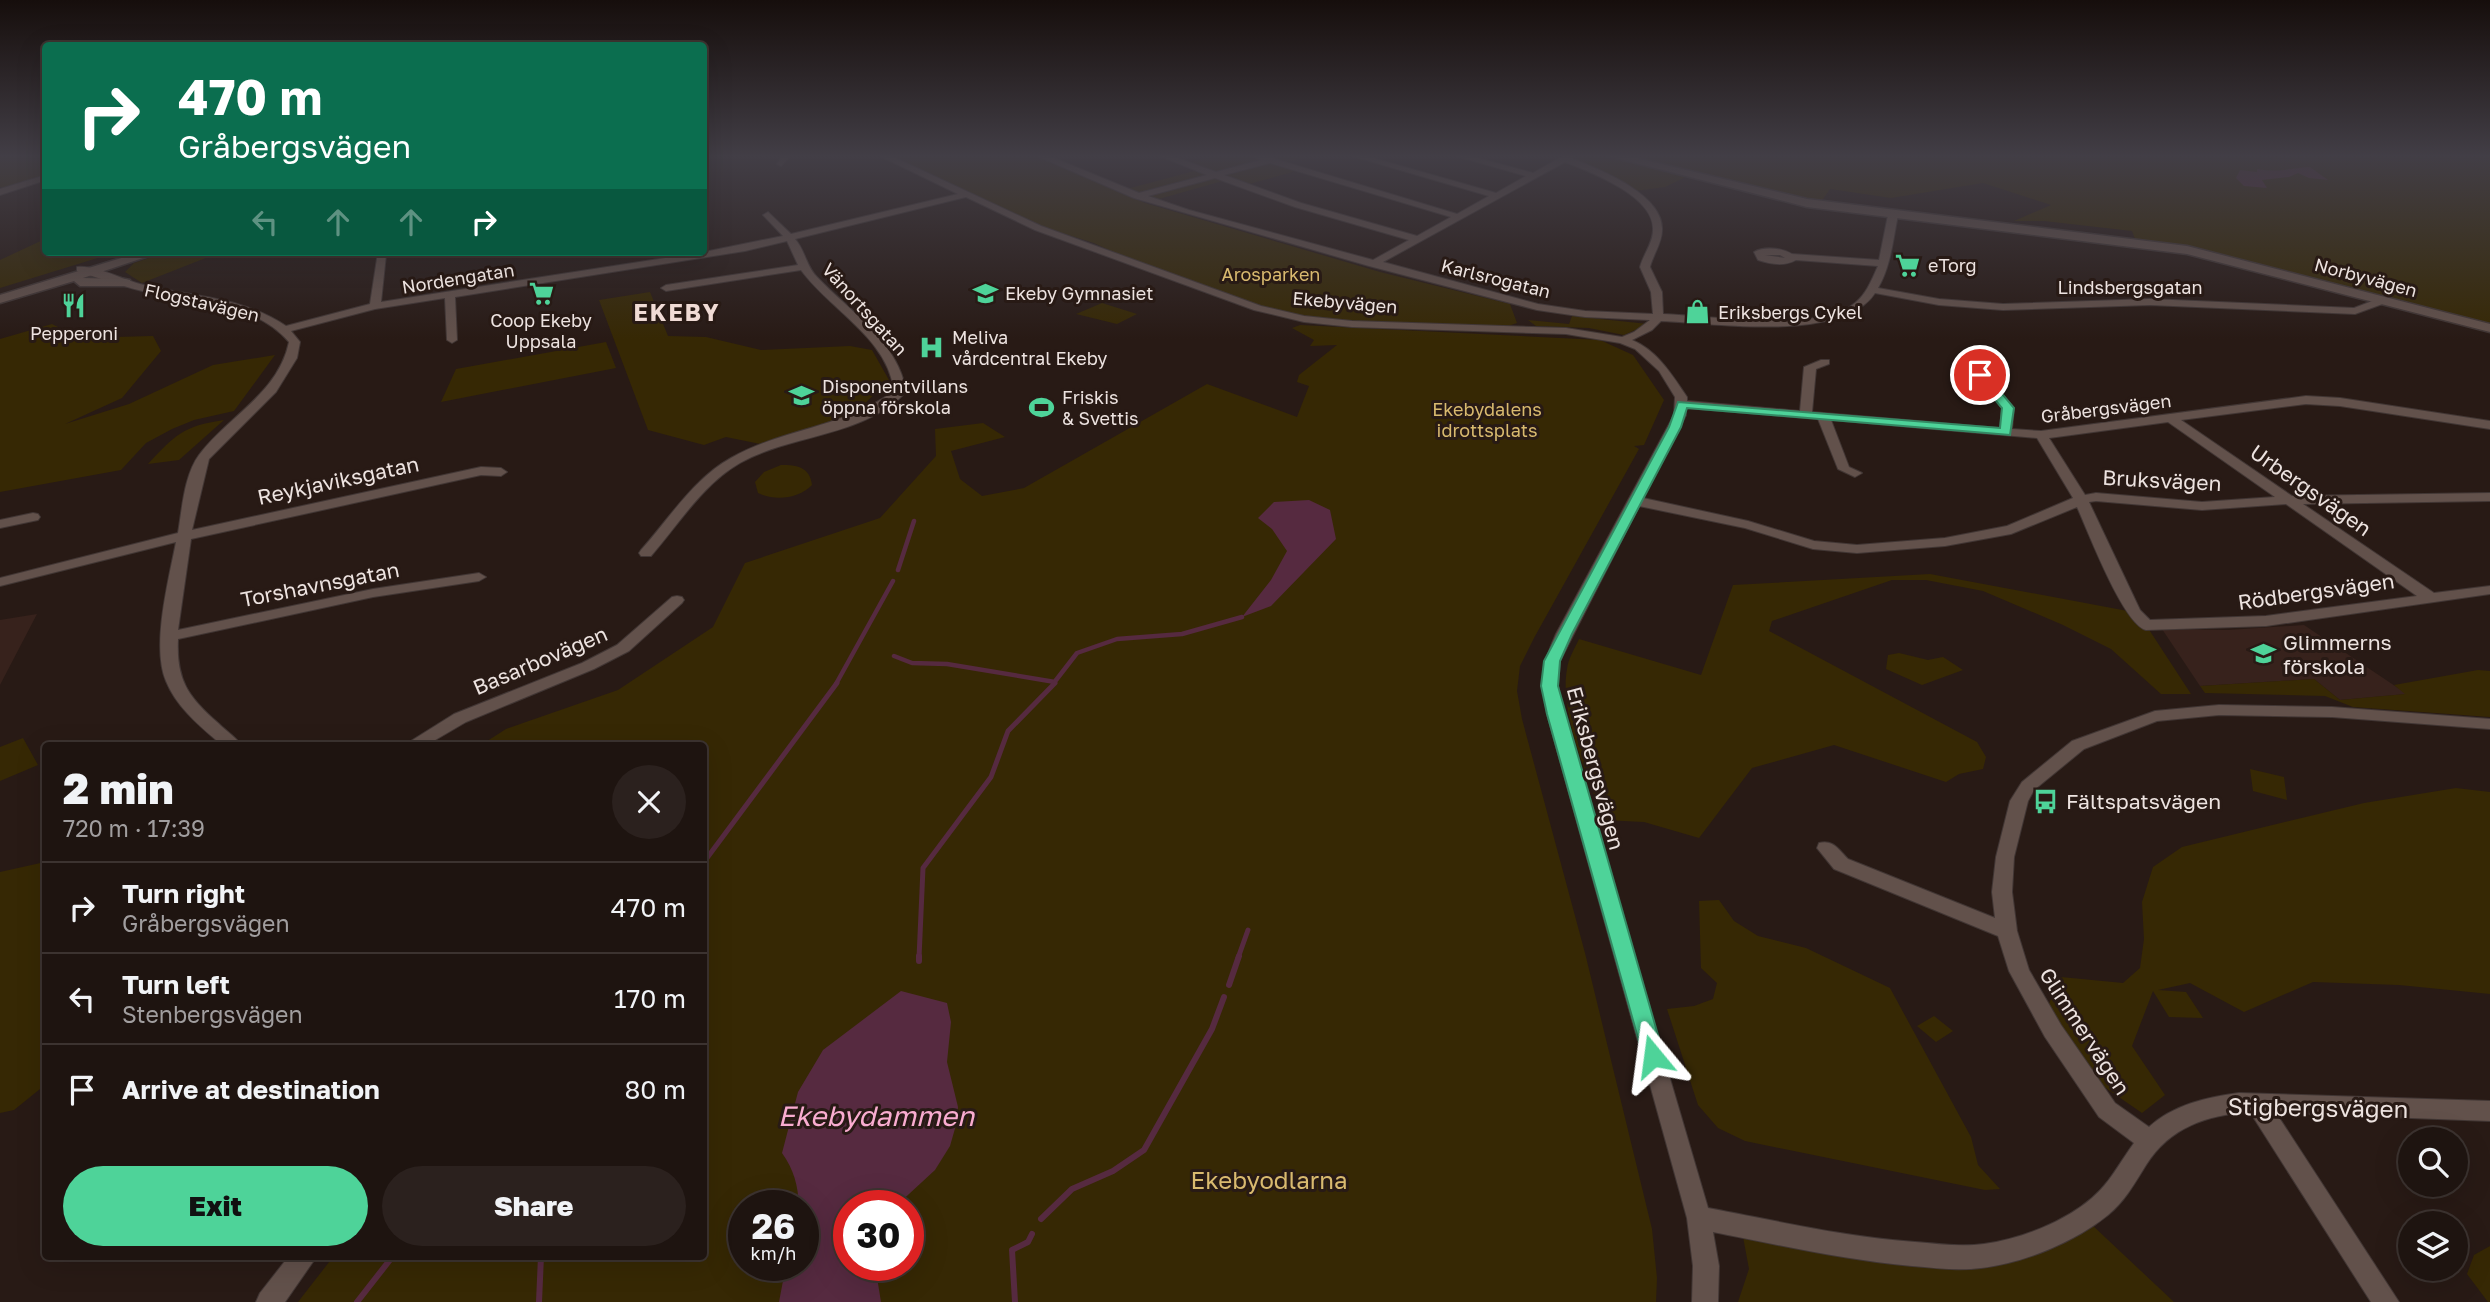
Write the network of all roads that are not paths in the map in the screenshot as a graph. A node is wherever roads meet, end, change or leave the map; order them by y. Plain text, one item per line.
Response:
1 (770, 217) edge
2 (876, 217) edge
3 (1019, 217) edge
4 (1209, 217) edge
5 (1339, 217) edge
6 (1455, 217) edge
7 (1655, 217) edge
8 (1893, 217) edge
9 (1908, 217) edge
10 (790, 238) junction
11 (1414, 238) junction
12 (707, 254) edge
13 (133, 256) edge
14 (135, 256) edge
15 (381, 256) edge
16 (698, 256) edge
17 (1790, 257) dead end
18 (1883, 263) junction
19 (1372, 264) junction
20 (804, 267) junction
21 (85, 271) junction
22 (125, 283) junction
23 (666, 288) dead end
24 (1875, 290) junction
25 (0, 292) edge
26 (450, 296) junction
27 (0, 300) edge
28 (2384, 300) junction
29 (1522, 304) junction
30 (374, 306) junction
31 (1658, 317) junction
32 (2490, 328) edge
33 (286, 329) junction
34 (1525, 329) junction
35 (452, 340) dead end
36 (1623, 340) junction
37 (1825, 362) dead end
38 (1980, 375) dead end
39 (1682, 404) junction
40 (1806, 415) junction
41 (1823, 417) junction
42 (2170, 418) junction
43 (2490, 425) edge
44 (2006, 432) junction
45 (2041, 435) junction
46 (501, 472) dead end
47 (1855, 473) dead end
48 (2490, 497) edge
49 (1636, 500) junction
50 (2081, 500) junction
51 (2289, 500) junction
52 (33, 517) dead end
53 (0, 524) edge
54 (185, 536) junction
55 (646, 553) dead end
56 (479, 577) dead end
57 (0, 582) edge
58 (2490, 590) edge
59 (2429, 597) junction
60 (677, 600) dead end
61 (170, 636) junction
62 (2490, 724) edge
63 (229, 742) edge
64 (418, 742) edge
65 (1826, 848) dead end
66 (2007, 931) junction
67 (2256, 1102) junction
68 (2490, 1111) edge
69 (2150, 1141) junction
70 (1699, 1219) junction
71 (301, 1260) edge
72 (269, 1302) edge
73 (1705, 1302) edge
74 (2386, 1302) edge

1 - 10 street, Vänortsgatan
2 - 10 street, Nordengatan
3 - 34 street, Ekebyvägen
4 - 19 street, Karlsrogatan
5 - 11 street
6 - 11 street
7 - 31 street
8 - 18 street
9 - 28 street, Norbyvägen
10 - 12 street, Nordengatan
10 - 20 street, Vänortsgatan
11 - 19 street
13 - 21 street
14 - 22 street
15 - 30 street
16 - 26 street, Nordengatan
17 - 18 street
18 - 24 street
19 - 29 street, Karlsrogatan
20 - 23 street
20 - 55 street, Vänortsgatan
21 - 22 street, Flogstavägen
21 - 25 street
21 - 27 street
22 - 27 street
22 - 33 street, Flogstavägen
24 - 28 street, Lindsbergsgatan
24 - 31 street, Karlsrogatan
26 - 30 street, Nordengatan
26 - 35 street
28 - 32 street, Norbyvägen
29 - 31 street, Karlsrogatan
29 - 34 street
30 - 33 street, Nordengatan
31 - 36 street
33 - 54 street, Flogstavägen
34 - 36 street, Ekebyvägen
36 - 39 street
37 - 40 street
38 - 44 street
39 - 40 street, Gråbergsvägen
39 - 49 street, Eriksbergsvägen
40 - 41 street, Gråbergsvägen
41 - 44 street, Gråbergsvägen
41 - 47 street
42 - 43 street, Gråbergsvägen
42 - 45 street, Gråbergsvägen
42 - 51 street, Urbergsvägen
44 - 45 street, Gråbergsvägen
45 - 50 street
46 - 54 street, Reykjaviksgatan
48 - 51 street, Bruksvägen
49 - 50 street, Bruksvägen
49 - 70 street, Eriksbergsvägen
50 - 51 street, Bruksvägen
50 - 59 street, Rödbergsvägen
51 - 59 street, Urbergsvägen
52 - 53 street
54 - 57 street
54 - 61 street, Flogstavägen
56 - 61 street, Torshavnsgatan
58 - 59 street, Rödbergsvägen
60 - 64 street, Basarbovägen
61 - 63 street, Flogstavägen
62 - 66 street, Glimmervägen
65 - 66 street
66 - 69 street, Glimmervägen
67 - 68 street, Stigbergsvägen
67 - 69 street, Stigbergsvägen
67 - 74 street
69 - 70 street, Stigbergsvägen
70 - 73 street, Eriksbergsvägen
71 - 72 street

